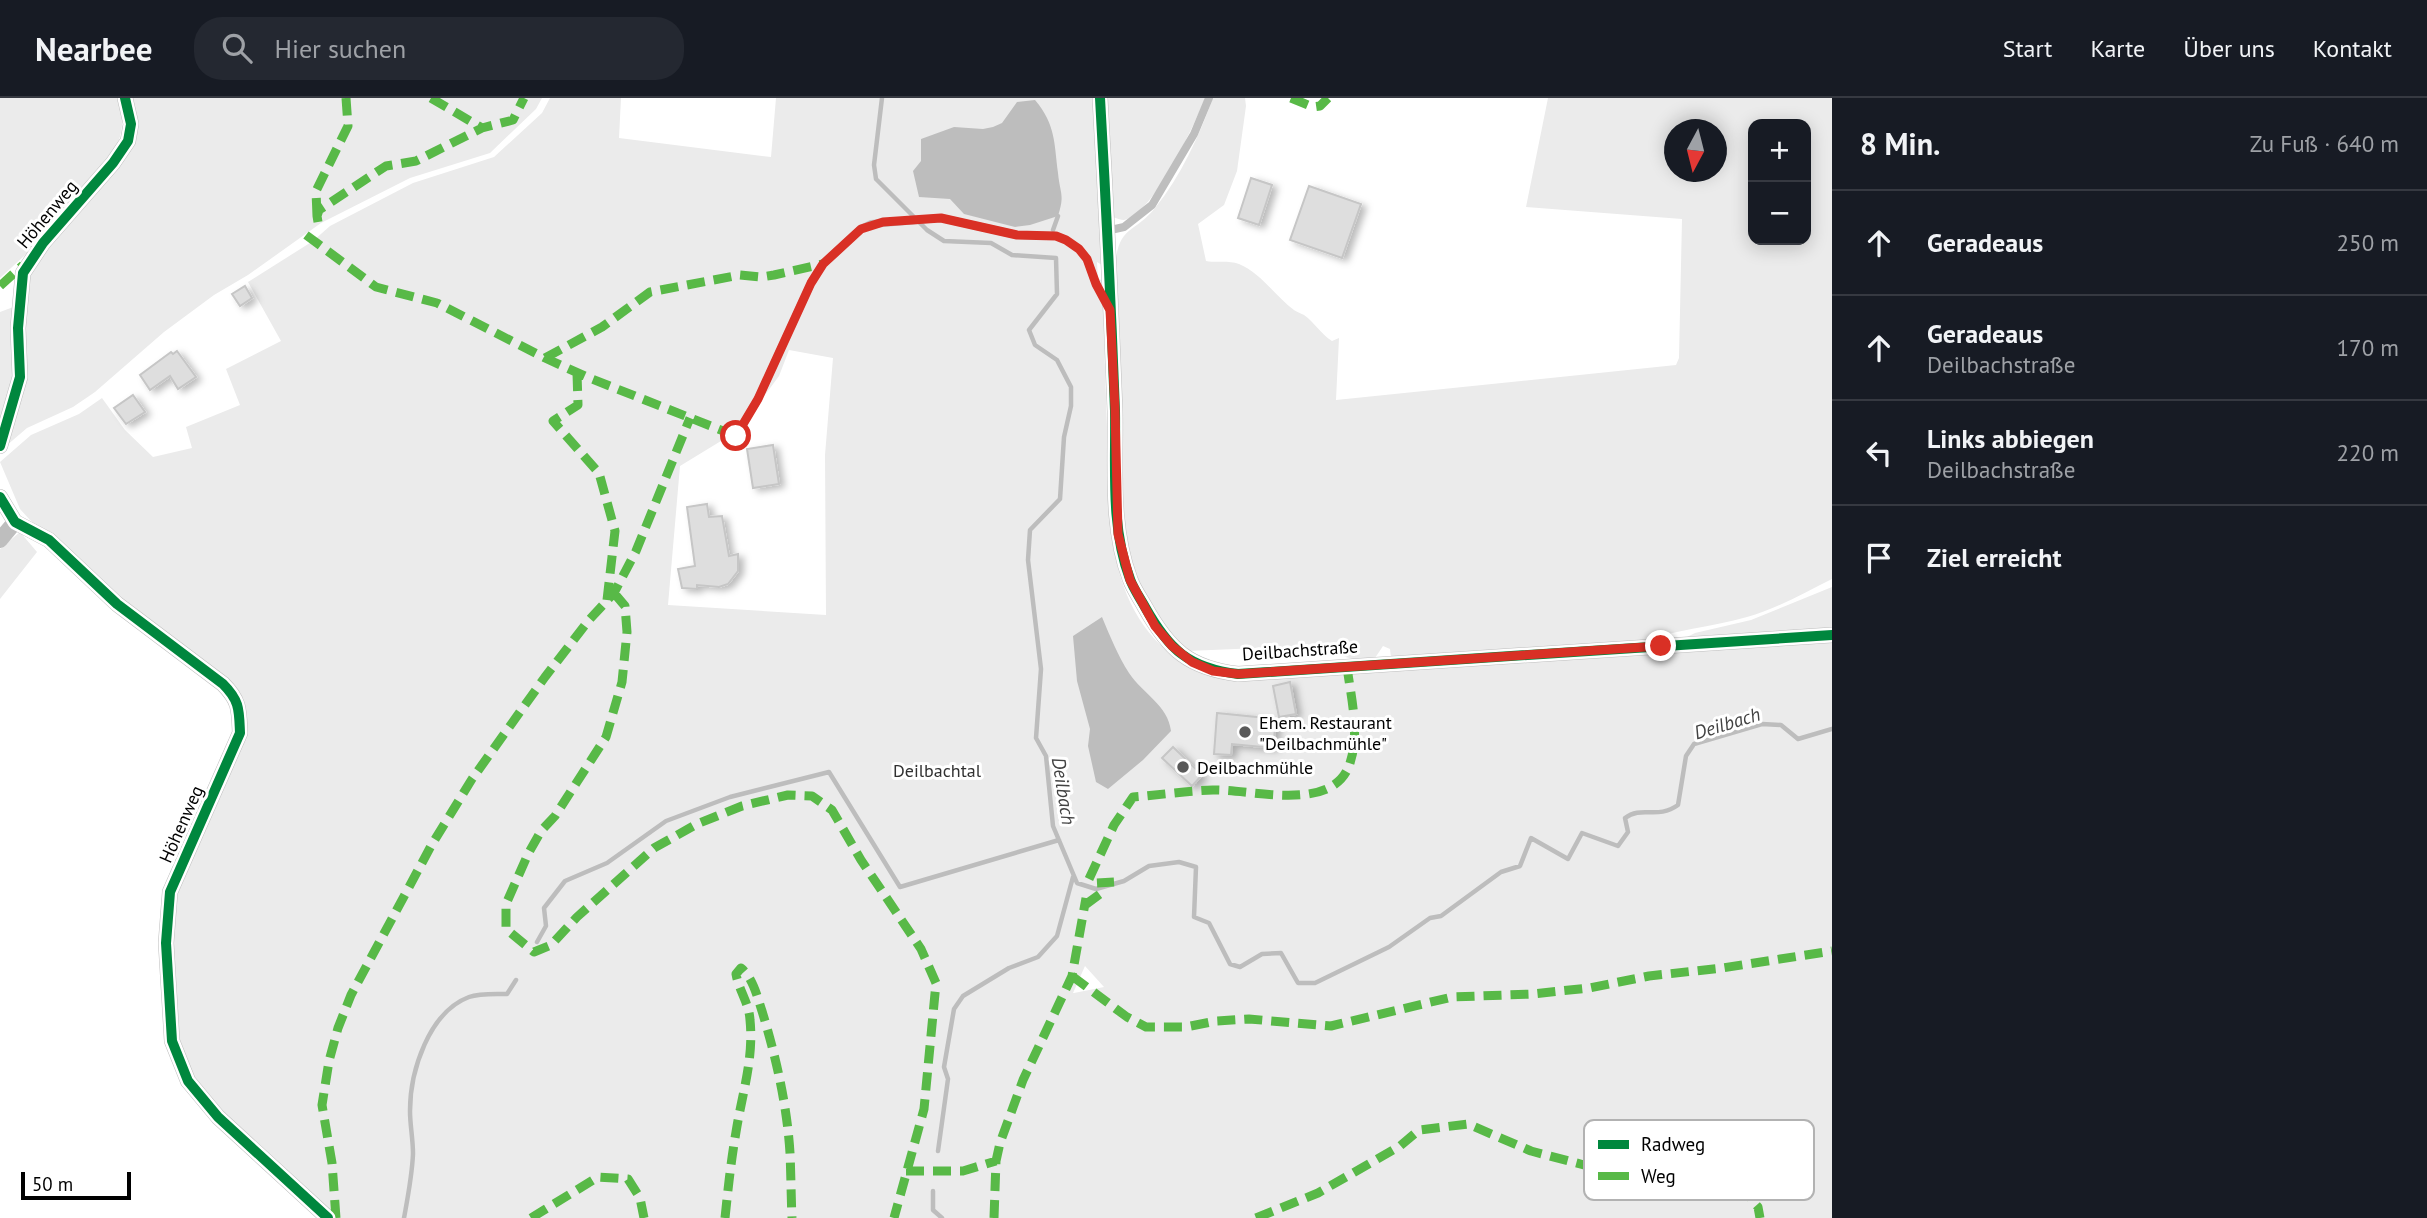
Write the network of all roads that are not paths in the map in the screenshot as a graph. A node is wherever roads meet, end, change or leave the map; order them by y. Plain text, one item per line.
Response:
1 (125, 98) edge
2 (1100, 98) edge
3 (1209, 98) edge
4 (1106, 231) junction
5 (1110, 310) junction
6 (736, 436) dead end
7 (0, 446) edge
8 (0, 497) edge
9 (15, 522) junction
10 (0, 540) edge
11 (1832, 635) edge
12 (328, 1218) edge

1 - 7 street, Höhenweg
2 - 4 street, Deilbachstraße
3 - 4 lane
4 - 5 street, Deilbachstraße
5 - 6 lane
5 - 11 street, Deilbachstraße
8 - 9 street
9 - 10 street
9 - 12 street, Höhenweg

